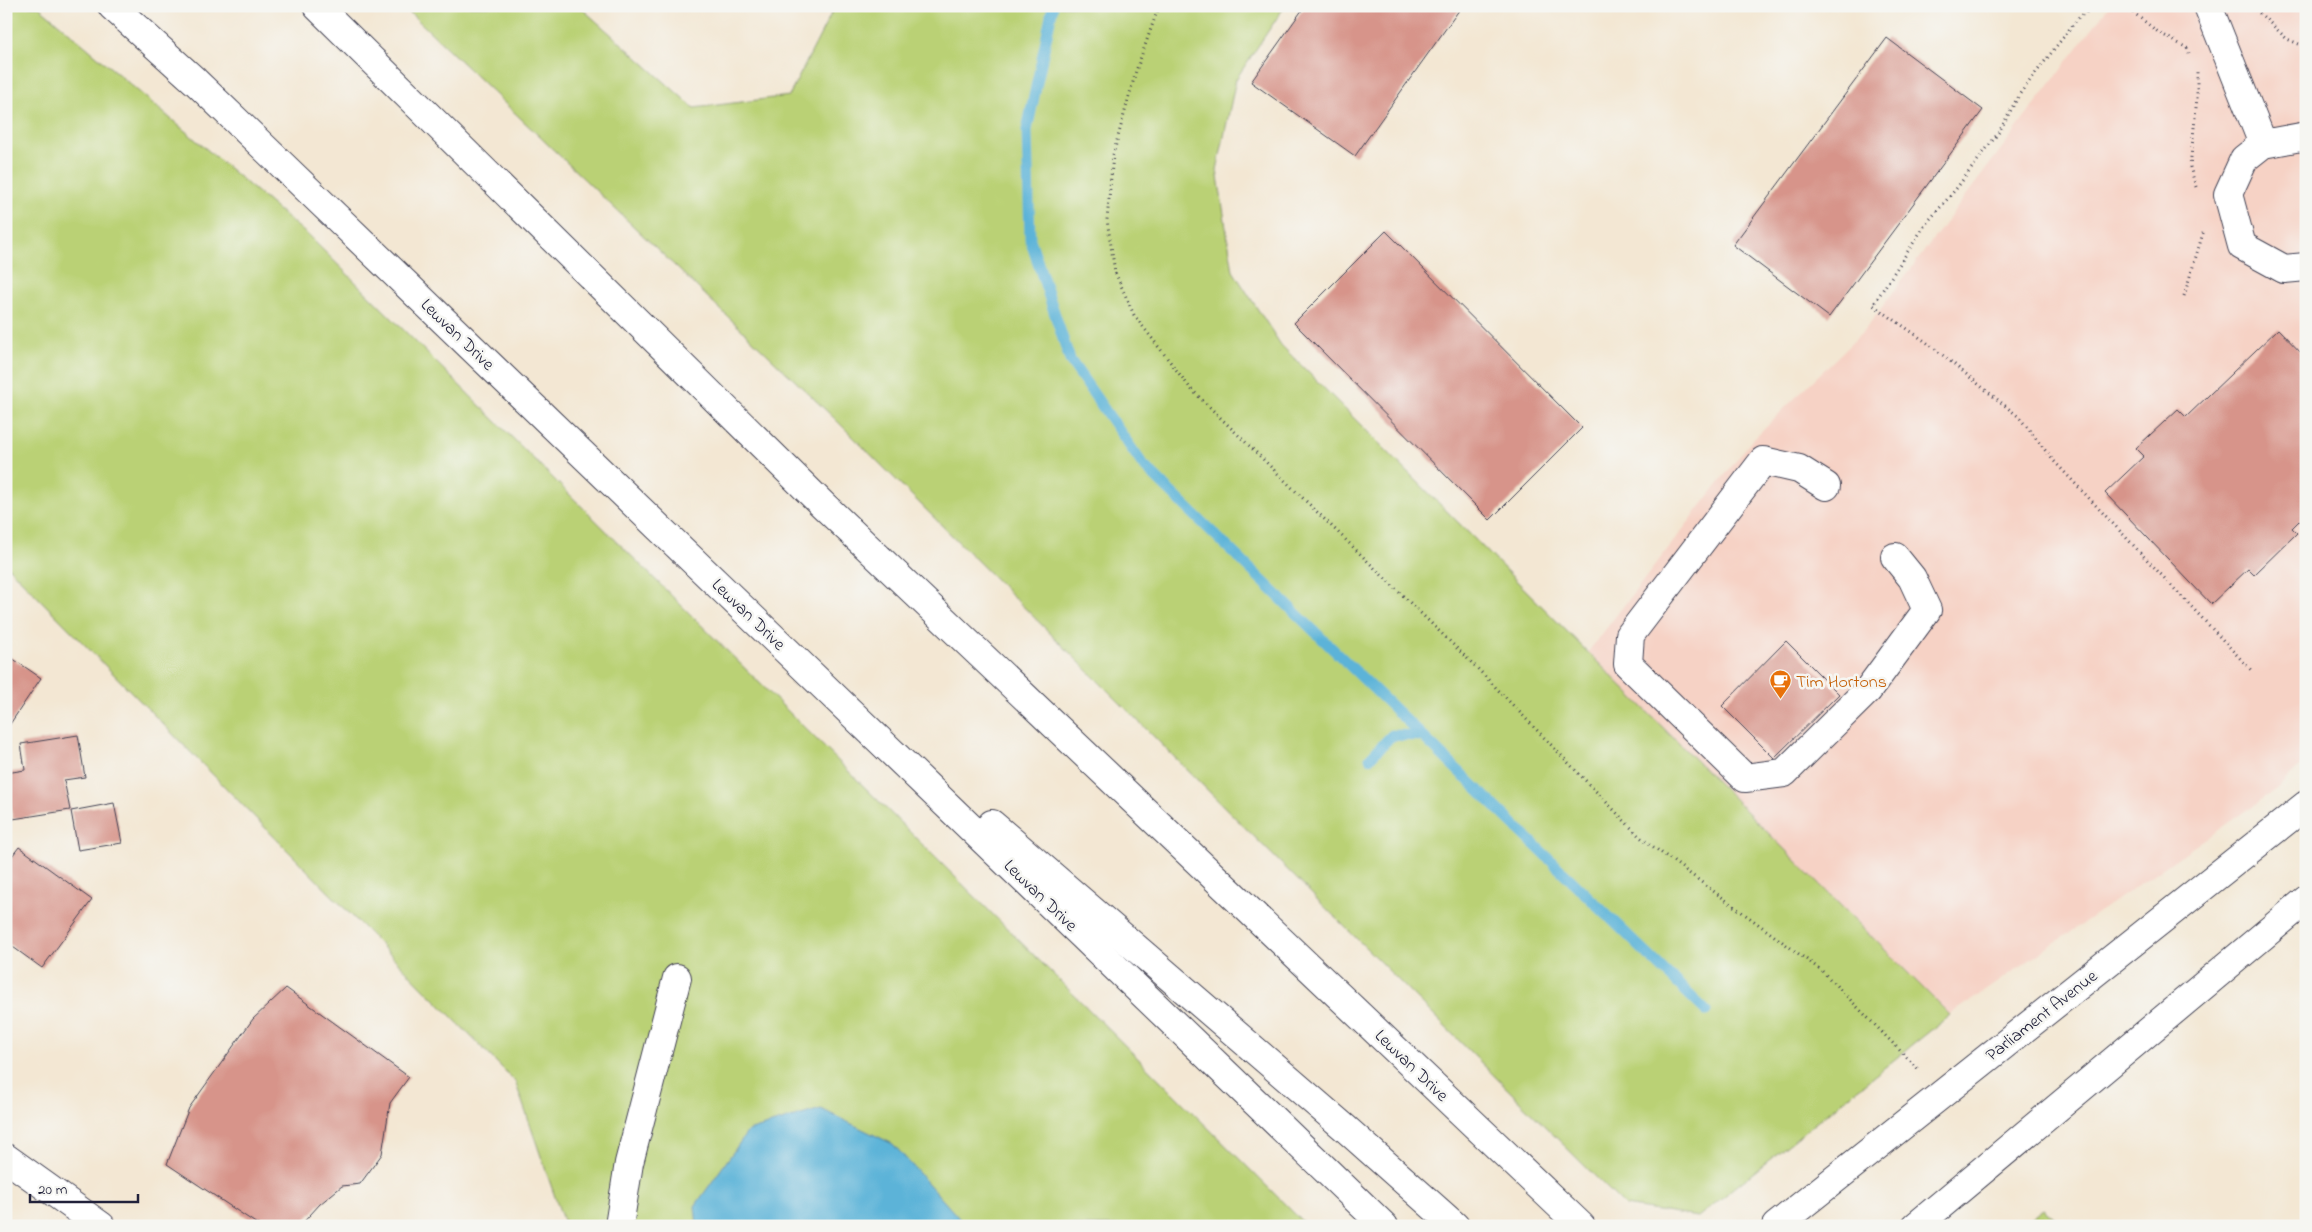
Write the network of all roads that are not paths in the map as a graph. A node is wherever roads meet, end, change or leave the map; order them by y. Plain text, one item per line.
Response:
1 (112, 6) edge
2 (317, 6) edge
3 (2208, 6) edge
4 (2306, 139) edge
5 (2263, 144) junction
6 (2306, 267) edge
7 (1826, 486) dead end
8 (1895, 557) dead end
9 (757, 622) junction
10 (2306, 805) edge
11 (2306, 900) edge
12 (677, 978) dead end
13 (6, 1158) edge
14 (101, 1226) edge
15 (619, 1226) edge
16 (1384, 1226) edge
17 (1455, 1226) edge
18 (1581, 1226) edge
19 (1776, 1226) edge
20 (1916, 1226) edge

1 - 9 main road, Lewvan Drive
2 - 18 main road, Lewvan Drive
3 - 5 main road
4 - 5 main road
5 - 6 main road
7 - 8 main road
9 - 16 main road, Lewvan Drive
9 - 17 main road
10 - 19 main road, Parliament Avenue
11 - 20 main road
12 - 15 main road
13 - 14 main road

